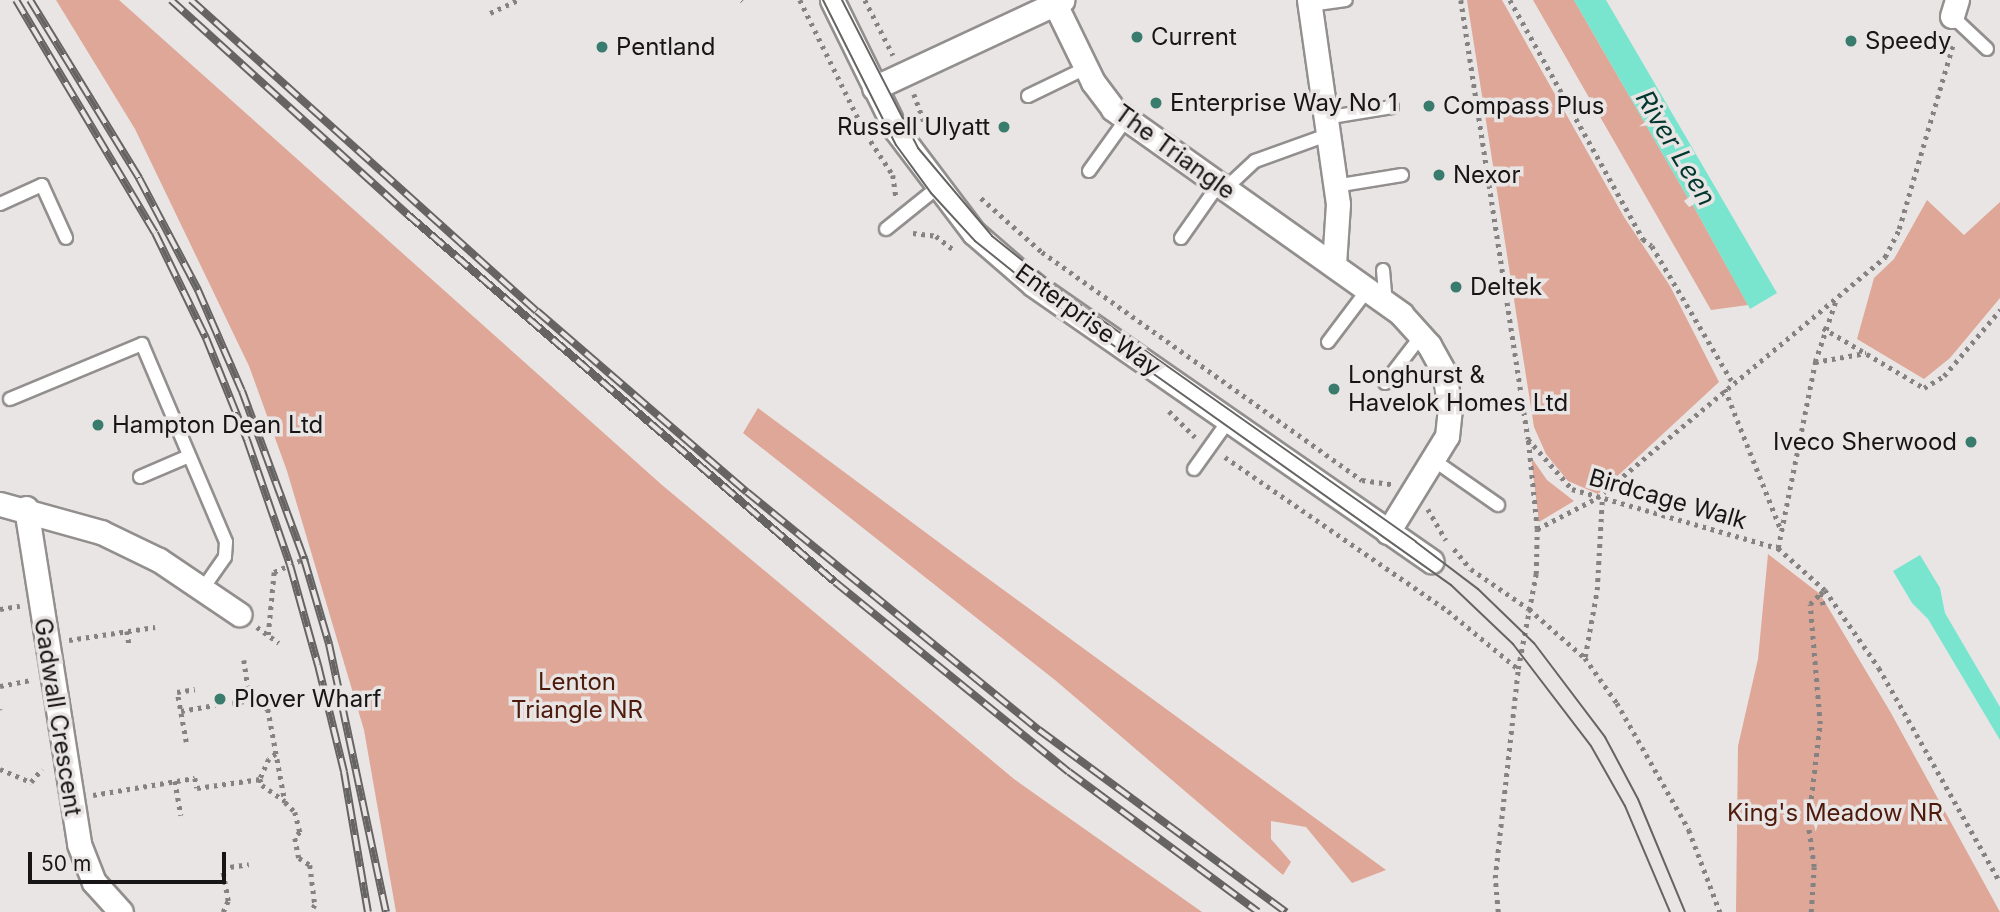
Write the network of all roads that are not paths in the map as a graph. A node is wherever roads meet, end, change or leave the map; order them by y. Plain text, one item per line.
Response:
1 (832, 0) edge
2 (1346, 0) edge
3 (1059, 2) edge
4 (1309, 3) edge
5 (1954, 8) edge
6 (1987, 49) dead end
7 (1086, 68) junction
8 (874, 88) junction
9 (1028, 96) dead end
10 (1392, 107) dead end
11 (1127, 118) junction
12 (1326, 127) junction
13 (1089, 171) dead end
14 (1402, 175) dead end
15 (1222, 186) junction
16 (1335, 186) junction
17 (937, 188) junction
18 (0, 204) edge
19 (886, 229) dead end
20 (66, 238) dead end
21 (1181, 238) dead end
22 (1334, 265) junction
23 (1383, 270) dead end
24 (1368, 289) junction
25 (1386, 303) junction
26 (1421, 336) junction
27 (1328, 342) dead end
28 (1385, 383) dead end
29 (10, 399) dead end
30 (1229, 420) junction
31 (189, 456) junction
32 (1435, 461) junction
33 (1194, 469) dead end
34 (139, 477) dead end
35 (0, 504) edge
36 (1498, 505) dead end
37 (26, 508) junction
38 (1388, 532) junction
39 (1431, 561) dead end
40 (203, 587) junction
41 (239, 614) dead end
42 (121, 912) edge

1 - 8 street, Enterprise Way
2 - 4 lane
3 - 7 street, The Triangle
3 - 8 street, The Triangle
4 - 12 street
5 - 6 lane
7 - 9 lane
7 - 11 street, The Triangle
8 - 17 street, Enterprise Way
10 - 12 lane
11 - 13 lane
11 - 15 street, The Triangle
12 - 15 lane
12 - 16 street
14 - 16 lane
15 - 21 lane
15 - 22 street, The Triangle
16 - 22 street
17 - 19 lane
17 - 30 street, Enterprise Way
18 - 20 lane
22 - 24 street, The Triangle
23 - 25 lane
24 - 25 street, The Triangle
24 - 27 lane
25 - 26 street, The Triangle
26 - 28 lane
26 - 32 street, The Triangle
29 - 31 lane
30 - 33 lane
30 - 38 street, Enterprise Way
31 - 34 lane
31 - 40 lane
32 - 36 lane
32 - 38 street, The Triangle
35 - 37 street
37 - 40 street
37 - 42 street, Gadwall Crescent
38 - 39 street, Enterprise Way
40 - 41 street

